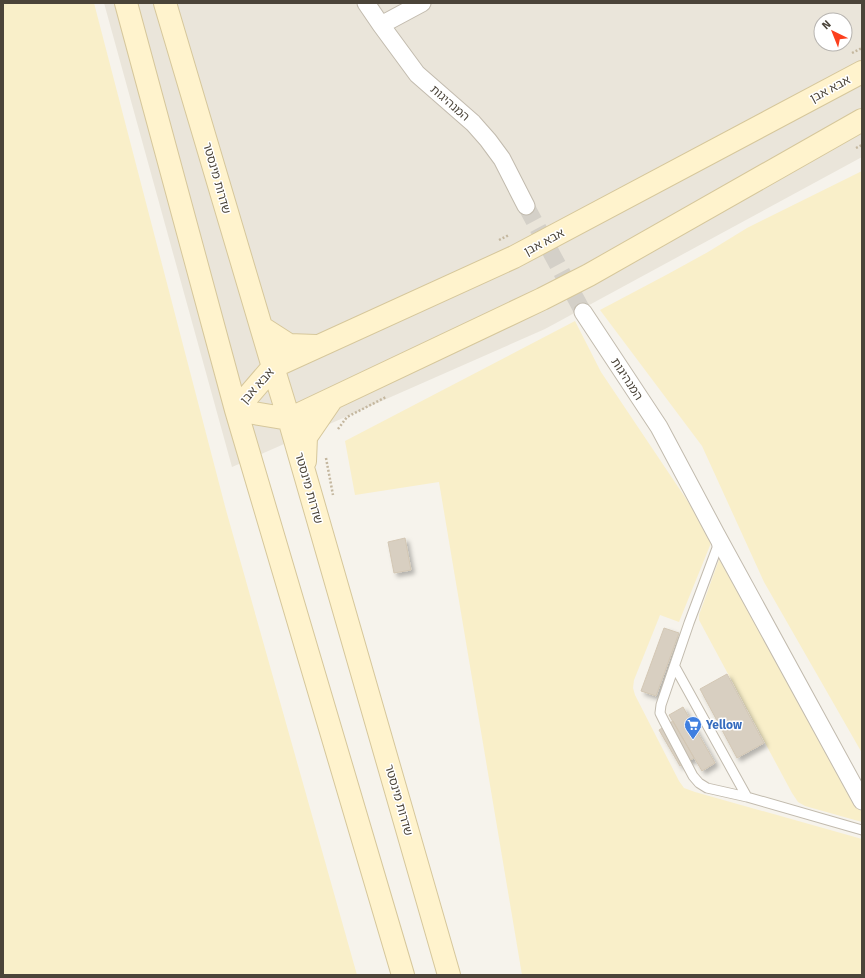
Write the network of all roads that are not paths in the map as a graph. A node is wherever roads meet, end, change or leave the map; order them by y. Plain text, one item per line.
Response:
1 (126, 3) edge
2 (165, 3) edge
3 (366, 3) edge
4 (422, 3) edge
5 (381, 25) junction
6 (862, 72) edge
7 (862, 120) edge
8 (526, 206) tunnel mouth
9 (583, 312) tunnel mouth
10 (261, 327) junction
11 (319, 346) junction
12 (273, 367) junction
13 (333, 398) junction
14 (236, 410) junction
15 (289, 419) junction
16 (305, 472) junction
17 (716, 534) junction
18 (675, 667) junction
19 (747, 797) junction
20 (862, 801) edge
21 (862, 830) edge
22 (403, 975) edge
23 (449, 975) edge

1 - 14 street
2 - 10 street, שדרות מינסטר
3 - 5 street, המנהיגות
4 - 5 street
5 - 8 street, המנהיגות
6 - 11 street, אבא אבן
7 - 13 street
9 - 17 street, המנהיגות
10 - 11 street
10 - 12 street, שדרות מינסטר
11 - 12 street, אבא אבן
12 - 14 street, אבא אבן
12 - 15 street, שדרות מינסטר
13 - 15 street
13 - 16 street
14 - 15 street, אבא אבן
14 - 22 street
15 - 16 street, שדרות מינסטר
16 - 23 street, שדרות מינסטר
17 - 18 lane
17 - 20 street, המנהיגות
18 - 19 lane
18 - 19 lane
19 - 21 lane

